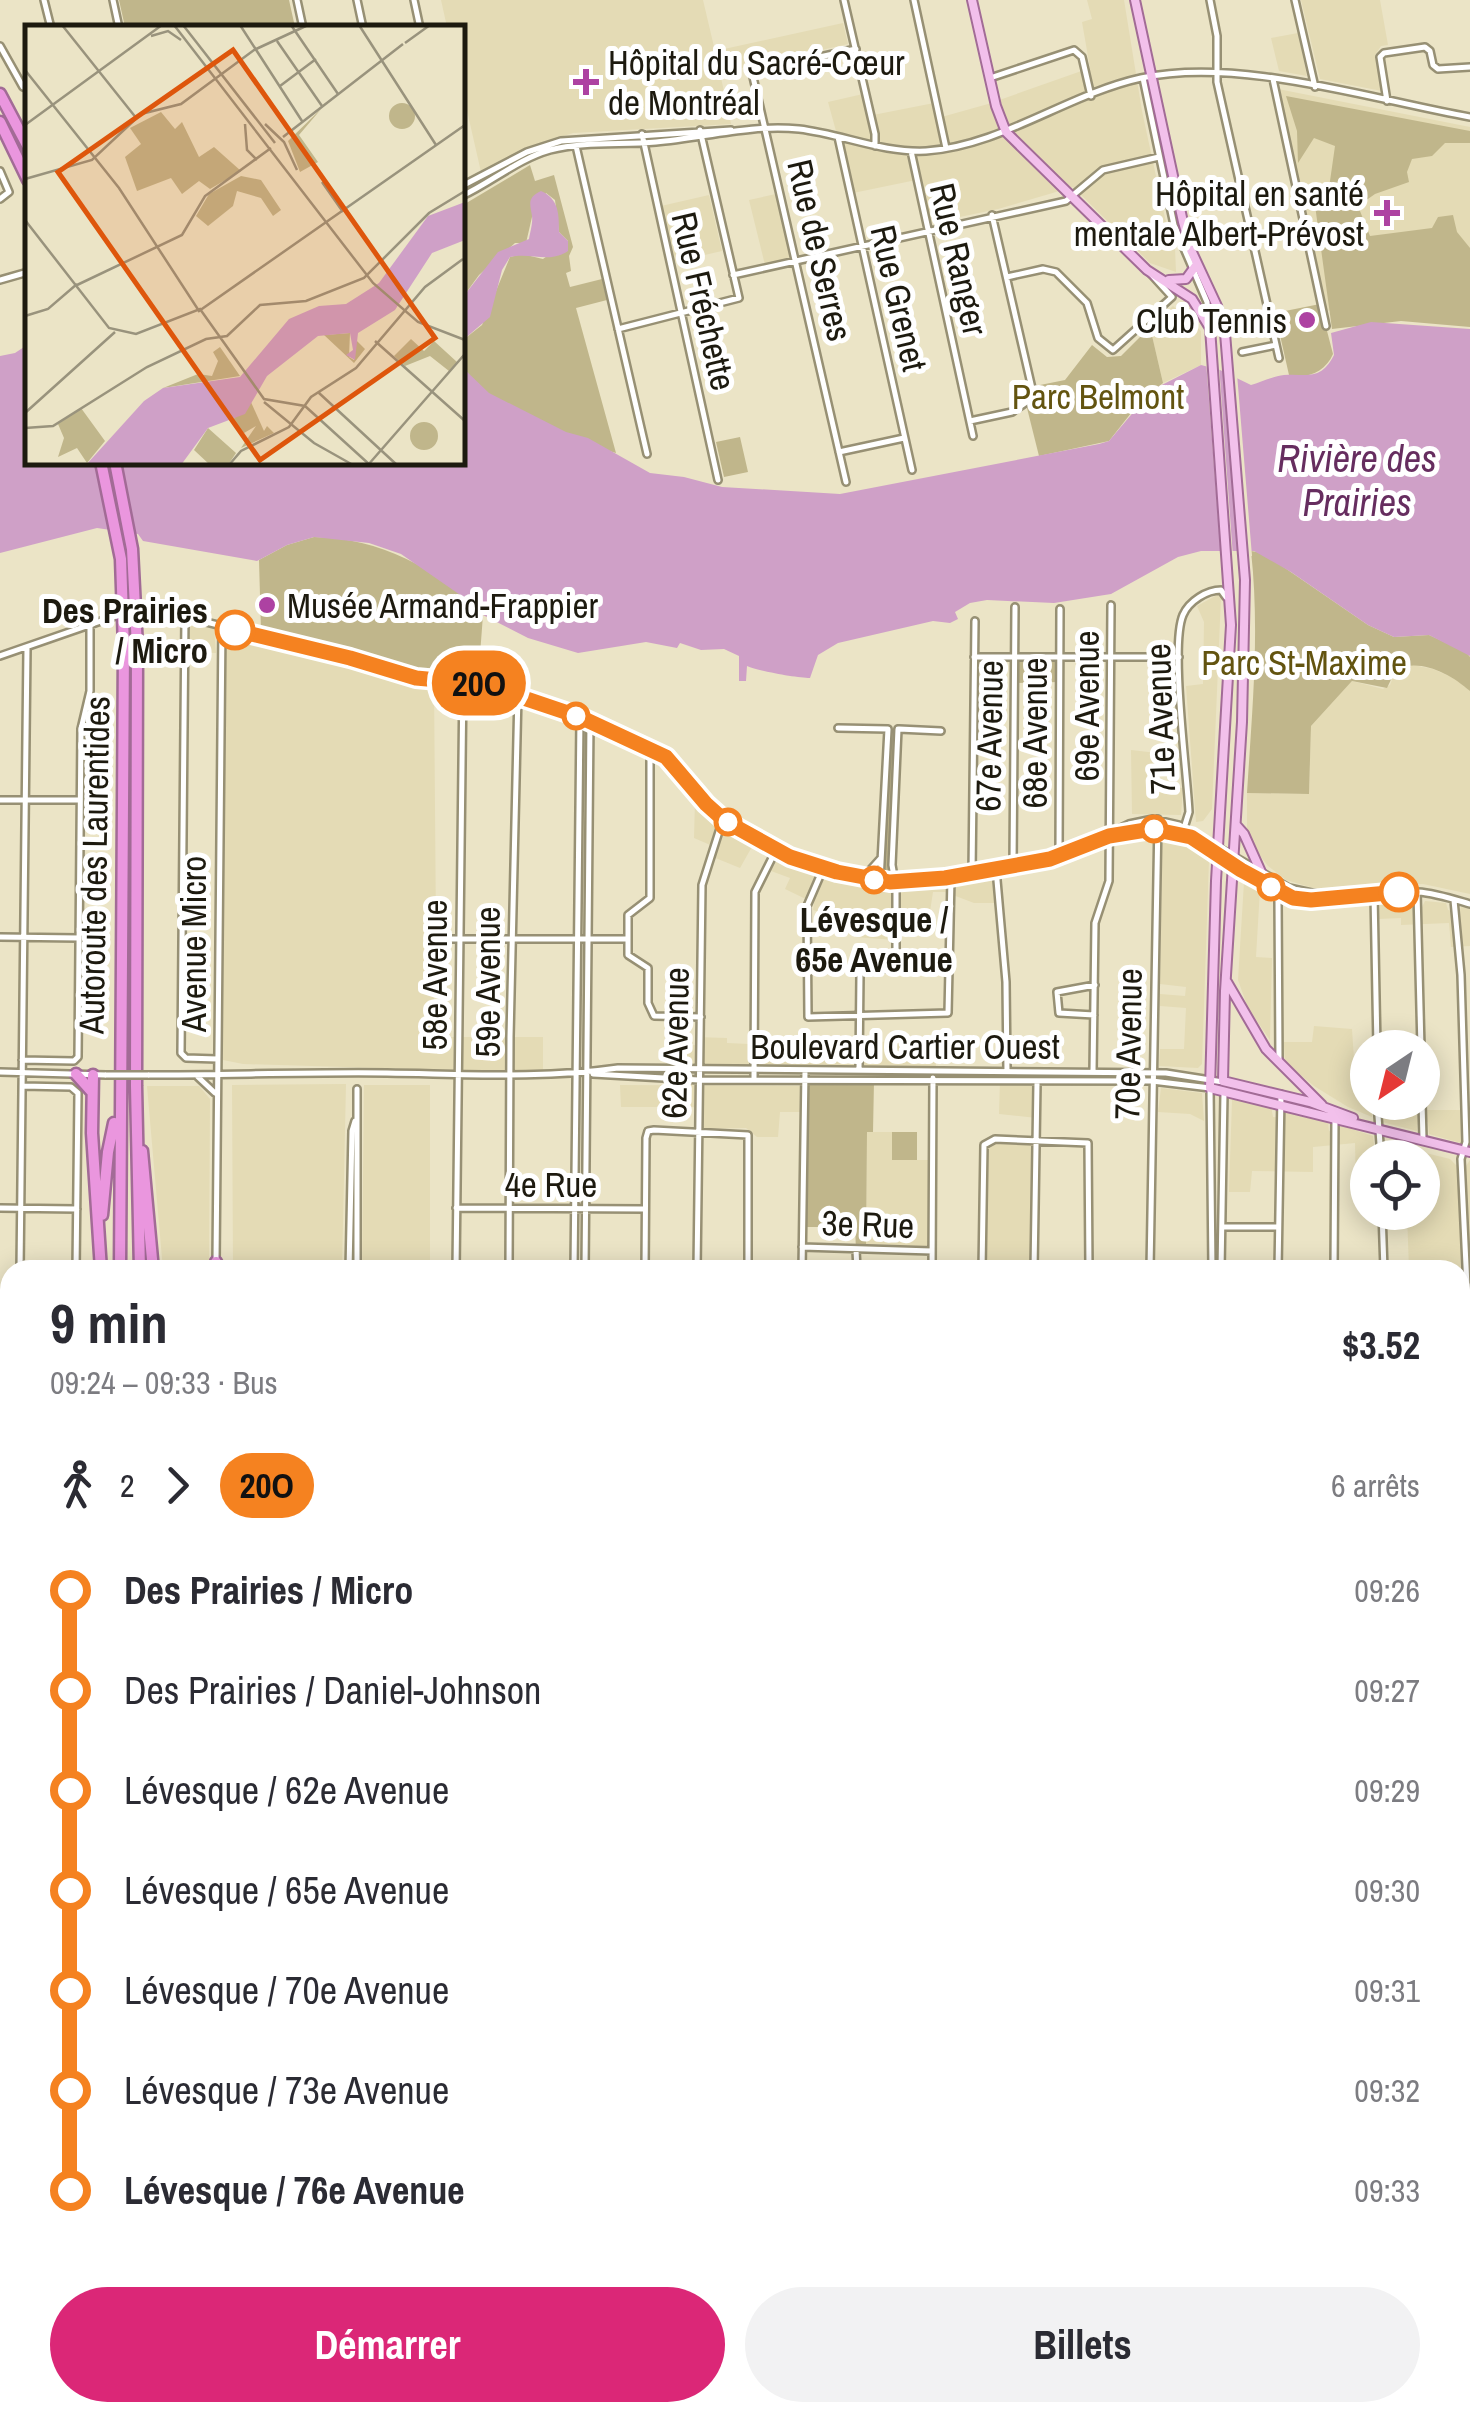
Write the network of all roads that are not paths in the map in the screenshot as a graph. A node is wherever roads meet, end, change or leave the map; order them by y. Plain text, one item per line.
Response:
1 (44, 0) edge
2 (113, 0) edge
3 (297, 0) edge
4 (357, 0) edge
5 (414, 0) edge
6 (844, 0) edge
7 (914, 0) edge
8 (972, 0) edge
9 (1135, 0) edge
10 (1210, 0) edge
11 (1295, 0) edge
12 (50, 25) edge
13 (119, 25) edge
14 (302, 25) edge
15 (362, 25) edge
16 (419, 25) edge
17 (0, 46) edge
18 (856, 49) junction
19 (1470, 66) edge
20 (1218, 71) junction
21 (1148, 77) junction
22 (990, 78) junction
23 (1274, 79) junction
24 (25, 87) edge
25 (1315, 87) junction
26 (0, 94) edge
27 (1091, 96) junction
28 (1387, 101) junction
29 (1470, 118) edge
30 (0, 122) edge
31 (766, 128) junction
32 (1004, 129) junction
33 (701, 133) junction
34 (642, 134) junction
35 (838, 137) junction
36 (25, 141) edge
37 (642, 142) junction
38 (576, 146) junction
39 (874, 146) junction
40 (946, 148) junction
41 (910, 151) junction
42 (1159, 157) junction
43 (0, 171) edge
44 (25, 174) edge
45 (465, 184) edge
46 (465, 194) edge
47 (1072, 197) junction
48 (0, 199) edge
49 (992, 216) junction
50 (926, 230) junction
51 (861, 246) junction
52 (796, 260) junction
53 (1195, 268) junction
54 (1148, 270) junction
55 (25, 273) edge
56 (733, 275) junction
57 (1007, 277) junction
58 (0, 280) edge
59 (1165, 280) junction
60 (680, 314) junction
61 (1209, 324) junction
62 (1326, 326) dead end
63 (618, 329) junction
64 (1276, 345) junction
65 (1242, 352) dead end
66 (1280, 358) dead end
67 (970, 421) junction
68 (973, 436) dead end
69 (904, 438) junction
70 (840, 452) junction
71 (647, 454) dead end
72 (102, 465) edge
73 (116, 465) edge
74 (912, 470) dead end
75 (718, 480) dead end
76 (846, 482) dead end
77 (1111, 605) dead end
78 (1015, 607) dead end
79 (1231, 607) junction
80 (1060, 609) dead end
81 (185, 616) junction
82 (975, 621) dead end
83 (90, 624) junction
84 (222, 626) junction
85 (26, 647) junction
86 (0, 656) edge
87 (974, 657) junction
88 (1180, 657) junction
89 (1015, 658) junction
90 (1059, 658) junction
91 (1110, 658) junction
92 (463, 680) junction
93 (518, 694) junction
94 (580, 717) junction
95 (590, 721) junction
96 (838, 728) dead end
97 (888, 729) junction
98 (898, 730) junction
99 (941, 730) dead end
100 (654, 750) junction
101 (0, 800) edge
102 (26, 800) junction
103 (80, 800) junction
104 (579, 811) junction
105 (589, 812) junction
106 (1158, 819) junction
107 (723, 820) junction
108 (1236, 825) junction
109 (1184, 828) junction
110 (1157, 829) junction
111 (1109, 836) junction
112 (776, 850) junction
113 (1218, 851) junction
114 (882, 855) junction
115 (1059, 857) junction
116 (1234, 861) junction
117 (1013, 866) junction
118 (823, 869) junction
119 (996, 869) junction
120 (1261, 872) junction
121 (972, 874) junction
122 (951, 877) junction
123 (863, 878) junction
124 (578, 880) junction
125 (588, 880) junction
126 (880, 880) junction
127 (896, 882) junction
128 (1285, 886) junction
129 (1280, 892) junction
130 (1417, 892) junction
131 (1374, 894) junction
132 (1330, 897) junction
133 (1454, 900) junction
134 (1470, 904) edge
135 (0, 937) edge
136 (24, 937) junction
137 (79, 938) junction
138 (438, 939) dead end
139 (459, 939) junction
140 (512, 939) junction
141 (578, 939) junction
142 (587, 939) junction
143 (628, 939) junction
144 (1460, 975) junction
145 (1470, 977) edge
146 (1227, 982) junction
147 (1095, 985) junction
148 (1094, 1015) junction
149 (586, 1016) junction
150 (576, 1017) junction
151 (701, 1017) junction
152 (858, 1017) junction
153 (1377, 1030) edge
154 (1421, 1030) edge
155 (1278, 1038) junction
156 (1264, 1046) junction
157 (217, 1058) junction
158 (22, 1060) junction
159 (1278, 1064) junction
160 (700, 1070) junction
161 (755, 1071) junction
162 (804, 1071) junction
163 (859, 1071) junction
164 (0, 1072) edge
165 (22, 1072) junction
166 (933, 1072) junction
167 (1007, 1072) junction
168 (1037, 1072) junction
169 (1094, 1072) junction
170 (576, 1073) junction
171 (585, 1073) junction
172 (76, 1074) junction
173 (195, 1074) junction
174 (217, 1074) junction
175 (458, 1074) junction
176 (511, 1074) junction
177 (93, 1075) junction
178 (1152, 1077) junction
179 (700, 1080) junction
180 (754, 1080) junction
181 (804, 1080) junction
182 (859, 1081) junction
183 (933, 1081) junction
184 (1007, 1081) junction
185 (1037, 1082) junction
186 (1210, 1083) junction
187 (22, 1086) junction
188 (136, 1086) junction
189 (1224, 1086) junction
190 (358, 1089) dead end
191 (92, 1092) junction
192 (217, 1096) junction
193 (1280, 1098) junction
194 (119, 1103) junction
195 (1322, 1106) junction
196 (1335, 1114) junction
197 (1376, 1120) edge
198 (1422, 1120) edge
199 (1375, 1128) junction
200 (699, 1132) junction
201 (1036, 1140) junction
202 (1377, 1140) edge
203 (1422, 1140) joint
204 (575, 1143) junction
205 (585, 1143) junction
206 (1440, 1145) edge
207 (1467, 1152) edge
208 (0, 1208) edge
209 (21, 1208) junction
210 (77, 1208) junction
211 (456, 1208) junction
212 (510, 1208) junction
213 (574, 1209) junction
214 (585, 1209) junction
215 (645, 1209) junction
216 (1222, 1226) junction
217 (1278, 1227) junction
218 (1383, 1230) edge
219 (802, 1247) junction
220 (100, 1250) junction
221 (856, 1250) junction
222 (932, 1252) junction
223 (20, 1260) edge
224 (76, 1260) edge
225 (100, 1260) edge
226 (120, 1260) edge
227 (140, 1260) edge
228 (152, 1260) edge
229 (216, 1260) edge
230 (353, 1260) edge
231 (456, 1260) edge
232 (509, 1260) edge
233 (574, 1260) edge
234 (584, 1260) edge
235 (644, 1260) edge
236 (697, 1260) edge
237 (748, 1260) edge
238 (802, 1260) edge
239 (856, 1260) edge
240 (932, 1260) edge
241 (982, 1260) edge
242 (1034, 1260) edge
243 (1089, 1260) edge
244 (1150, 1260) edge
245 (1212, 1260) edge
246 (1222, 1260) edge
247 (1278, 1260) edge
248 (1334, 1260) edge
249 (1384, 1260) edge
250 (1466, 1260) edge

1 - 12 street
2 - 13 street
3 - 14 street
4 - 15 street
5 - 16 street
6 - 18 street
7 - 40 street, Rue Ranger
8 - 22 main road
9 - 21 main road
10 - 20 street
11 - 25 street
17 - 24 street
18 - 31 street, Rue de Serres
18 - 39 street
19 - 28 street
20 - 21 street
20 - 23 street
20 - 64 street
21 - 27 street
21 - 42 street
21 - 53 main road
22 - 27 street
22 - 32 main road
23 - 25 street
23 - 62 street
25 - 28 street
26 - 36 highway
27 - 32 street
28 - 29 street
30 - 44 highway
31 - 33 street
31 - 35 street
31 - 52 street, Rue de Serres
32 - 40 street
32 - 47 main road
33 - 34 street
33 - 37 street
33 - 56 street
34 - 37 street, Rue Fréchette
34 - 45 street
35 - 39 street
35 - 51 street, Rue Grenet
37 - 38 street
37 - 60 street, Rue Fréchette
38 - 46 street
38 - 63 street
39 - 41 street
40 - 41 street
41 - 50 street, Rue Ranger
42 - 47 street
42 - 53 street
43 - 48 street
47 - 49 street
47 - 54 main road
49 - 50 street
49 - 57 street
50 - 51 street
50 - 67 street, Rue Ranger
51 - 52 street
51 - 69 street, Rue Grenet
52 - 56 street
52 - 70 street, Rue de Serres
53 - 59 main road
53 - 61 street
53 - 108 main road
54 - 57 street
54 - 59 main road
55 - 58 street
56 - 60 street
57 - 67 street
59 - 61 main road
60 - 63 street
60 - 75 street, Rue Fréchette
61 - 79 main road
63 - 71 street
64 - 65 street
64 - 66 street
67 - 68 street, Rue Ranger
69 - 70 street
69 - 74 street, Rue Grenet
70 - 76 street, Rue de Serres
72 - 194 highway, Autoroute des Laurentides, bridge
73 - 188 highway, Autoroute des Laurentides, bridge
77 - 91 street, 69e Avenue
78 - 89 street, 67e Avenue
79 - 88 street, 71e Avenue
79 - 113 main road
80 - 90 street, 68e Avenue
81 - 83 street
81 - 84 street
81 - 157 street
82 - 87 street
83 - 85 street
83 - 103 street
84 - 92 street
84 - 157 street, Avenue Micro
85 - 86 street
85 - 102 street
87 - 89 street
87 - 121 street
88 - 91 street
88 - 109 street, 71e Avenue
89 - 90 street
89 - 117 street, 67e Avenue
90 - 91 street
90 - 115 street, 68e Avenue
91 - 111 street, 69e Avenue
92 - 93 street
92 - 139 street, 58e Avenue
93 - 94 street
93 - 140 street, 59e Avenue
94 - 95 street
94 - 104 street
95 - 100 street
95 - 105 street
96 - 97 street
97 - 98 street
97 - 114 street
98 - 99 street
98 - 127 street
100 - 107 street
100 - 143 street
101 - 102 street
102 - 103 street
102 - 136 street
103 - 137 street
104 - 105 street
104 - 124 street
105 - 125 street
106 - 109 street
106 - 110 street, 70e Avenue
106 - 111 street
107 - 112 street
107 - 151 street, 62e Avenue
108 - 116 main road
108 - 120 main road
109 - 113 street
110 - 111 street
110 - 113 street
110 - 178 street, 70e Avenue
111 - 115 street
111 - 147 street, 69e Avenue
112 - 118 street
112 - 161 street
113 - 116 street
113 - 186 main road
114 - 123 street
114 - 126 street
115 - 117 street
116 - 120 street
116 - 129 street
116 - 146 main road
117 - 119 street
118 - 123 street
118 - 152 street
119 - 121 street
119 - 167 street
120 - 128 street
121 - 122 street
122 - 127 street
122 - 152 street
123 - 126 street
124 - 125 street
124 - 141 street
125 - 142 street
126 - 127 street
127 - 152 street
128 - 129 street
128 - 132 street
129 - 132 street
129 - 155 street
130 - 131 street
130 - 133 street
130 - 154 street
131 - 132 street
131 - 153 street
133 - 134 street
133 - 144 street
135 - 136 street
136 - 137 street
136 - 158 street
137 - 158 street
138 - 139 street
139 - 140 street
139 - 175 street, 58e Avenue
140 - 141 street
140 - 176 street, 59e Avenue
141 - 142 street
141 - 150 street
142 - 143 street
142 - 149 street
143 - 151 street
144 - 145 street
144 - 207 street
146 - 156 main road
146 - 189 main road
147 - 148 street, 69e Avenue
147 - 148 street
148 - 169 street, 69e Avenue
149 - 150 street
149 - 171 street
150 - 170 street
151 - 160 street, 62e Avenue
152 - 163 street
155 - 156 street
155 - 159 street
156 - 159 main road
157 - 174 street, Avenue Micro
158 - 165 street
159 - 195 main road
160 - 161 street, Boulevard Cartier Ouest
160 - 171 street, Boulevard Cartier Ouest
160 - 179 street, 62e Avenue
161 - 162 street, Boulevard Cartier Ouest
161 - 180 street
162 - 163 street, Boulevard Cartier Ouest
162 - 181 street
163 - 166 street, Boulevard Cartier Ouest
163 - 182 street
164 - 165 street, Boulevard Cartier Ouest
165 - 172 street, Boulevard Cartier Ouest
165 - 187 street
166 - 167 street, Boulevard Cartier Ouest
166 - 183 street
167 - 168 street, Boulevard Cartier Ouest
167 - 184 street
168 - 169 street, Boulevard Cartier Ouest
168 - 185 street
169 - 178 street, Boulevard Cartier Ouest
170 - 171 street, Boulevard Cartier Ouest
170 - 176 street, Boulevard Cartier Ouest
170 - 204 street
171 - 179 street, Boulevard Cartier Ouest
171 - 205 street
172 - 177 street, Boulevard Cartier Ouest
172 - 191 highway
173 - 174 street, Boulevard Cartier Ouest
173 - 177 street, Boulevard Cartier Ouest, bridge
173 - 192 street
174 - 175 street, Boulevard Cartier Ouest
174 - 192 street, Avenue Micro
175 - 176 street, Boulevard Cartier Ouest
175 - 211 street, 58e Avenue
176 - 212 street, 59e Avenue
177 - 191 highway
178 - 185 street, Boulevard Cartier Ouest
178 - 186 street, Boulevard Cartier Ouest
178 - 244 street, 70e Avenue
179 - 180 street, Boulevard Cartier Ouest
179 - 200 street, 62e Avenue
180 - 181 street, Boulevard Cartier Ouest
181 - 182 street, Boulevard Cartier Ouest
181 - 219 street
182 - 183 street, Boulevard Cartier Ouest
183 - 184 street, Boulevard Cartier Ouest
183 - 222 street
184 - 185 street, Boulevard Cartier Ouest
185 - 201 street
186 - 189 main road
186 - 245 street
187 - 209 street
187 - 210 street
188 - 227 highway, Autoroute des Laurentides
188 - 228 highway
189 - 193 main road
189 - 216 street
190 - 230 street
191 - 220 highway
192 - 229 street, Avenue Micro
193 - 195 main road
193 - 196 main road
193 - 217 street
194 - 220 highway
194 - 226 highway, Autoroute des Laurentides
195 - 196 main road
196 - 199 main road
196 - 248 street
197 - 199 street
198 - 203 street
199 - 202 street
199 - 203 main road
200 - 215 street
200 - 236 street, 62e Avenue
200 - 237 street
201 - 241 street
201 - 242 street
201 - 243 street
204 - 205 street
204 - 213 street
205 - 214 street
206 - 207 main road
207 - 250 street
208 - 209 street
209 - 210 street
209 - 223 street
210 - 224 street
211 - 212 street, 4e Rue
211 - 231 street, 58e Avenue
212 - 213 street, 4e Rue
212 - 232 street, 59e Avenue
213 - 214 street, 4e Rue
213 - 233 street
214 - 215 street, 4e Rue
214 - 234 street
215 - 235 street
216 - 217 street
216 - 246 street
217 - 247 street
218 - 249 street
219 - 221 street, 3e Rue
219 - 238 street
220 - 225 highway
221 - 222 street, 3e Rue
221 - 239 street
222 - 240 street

